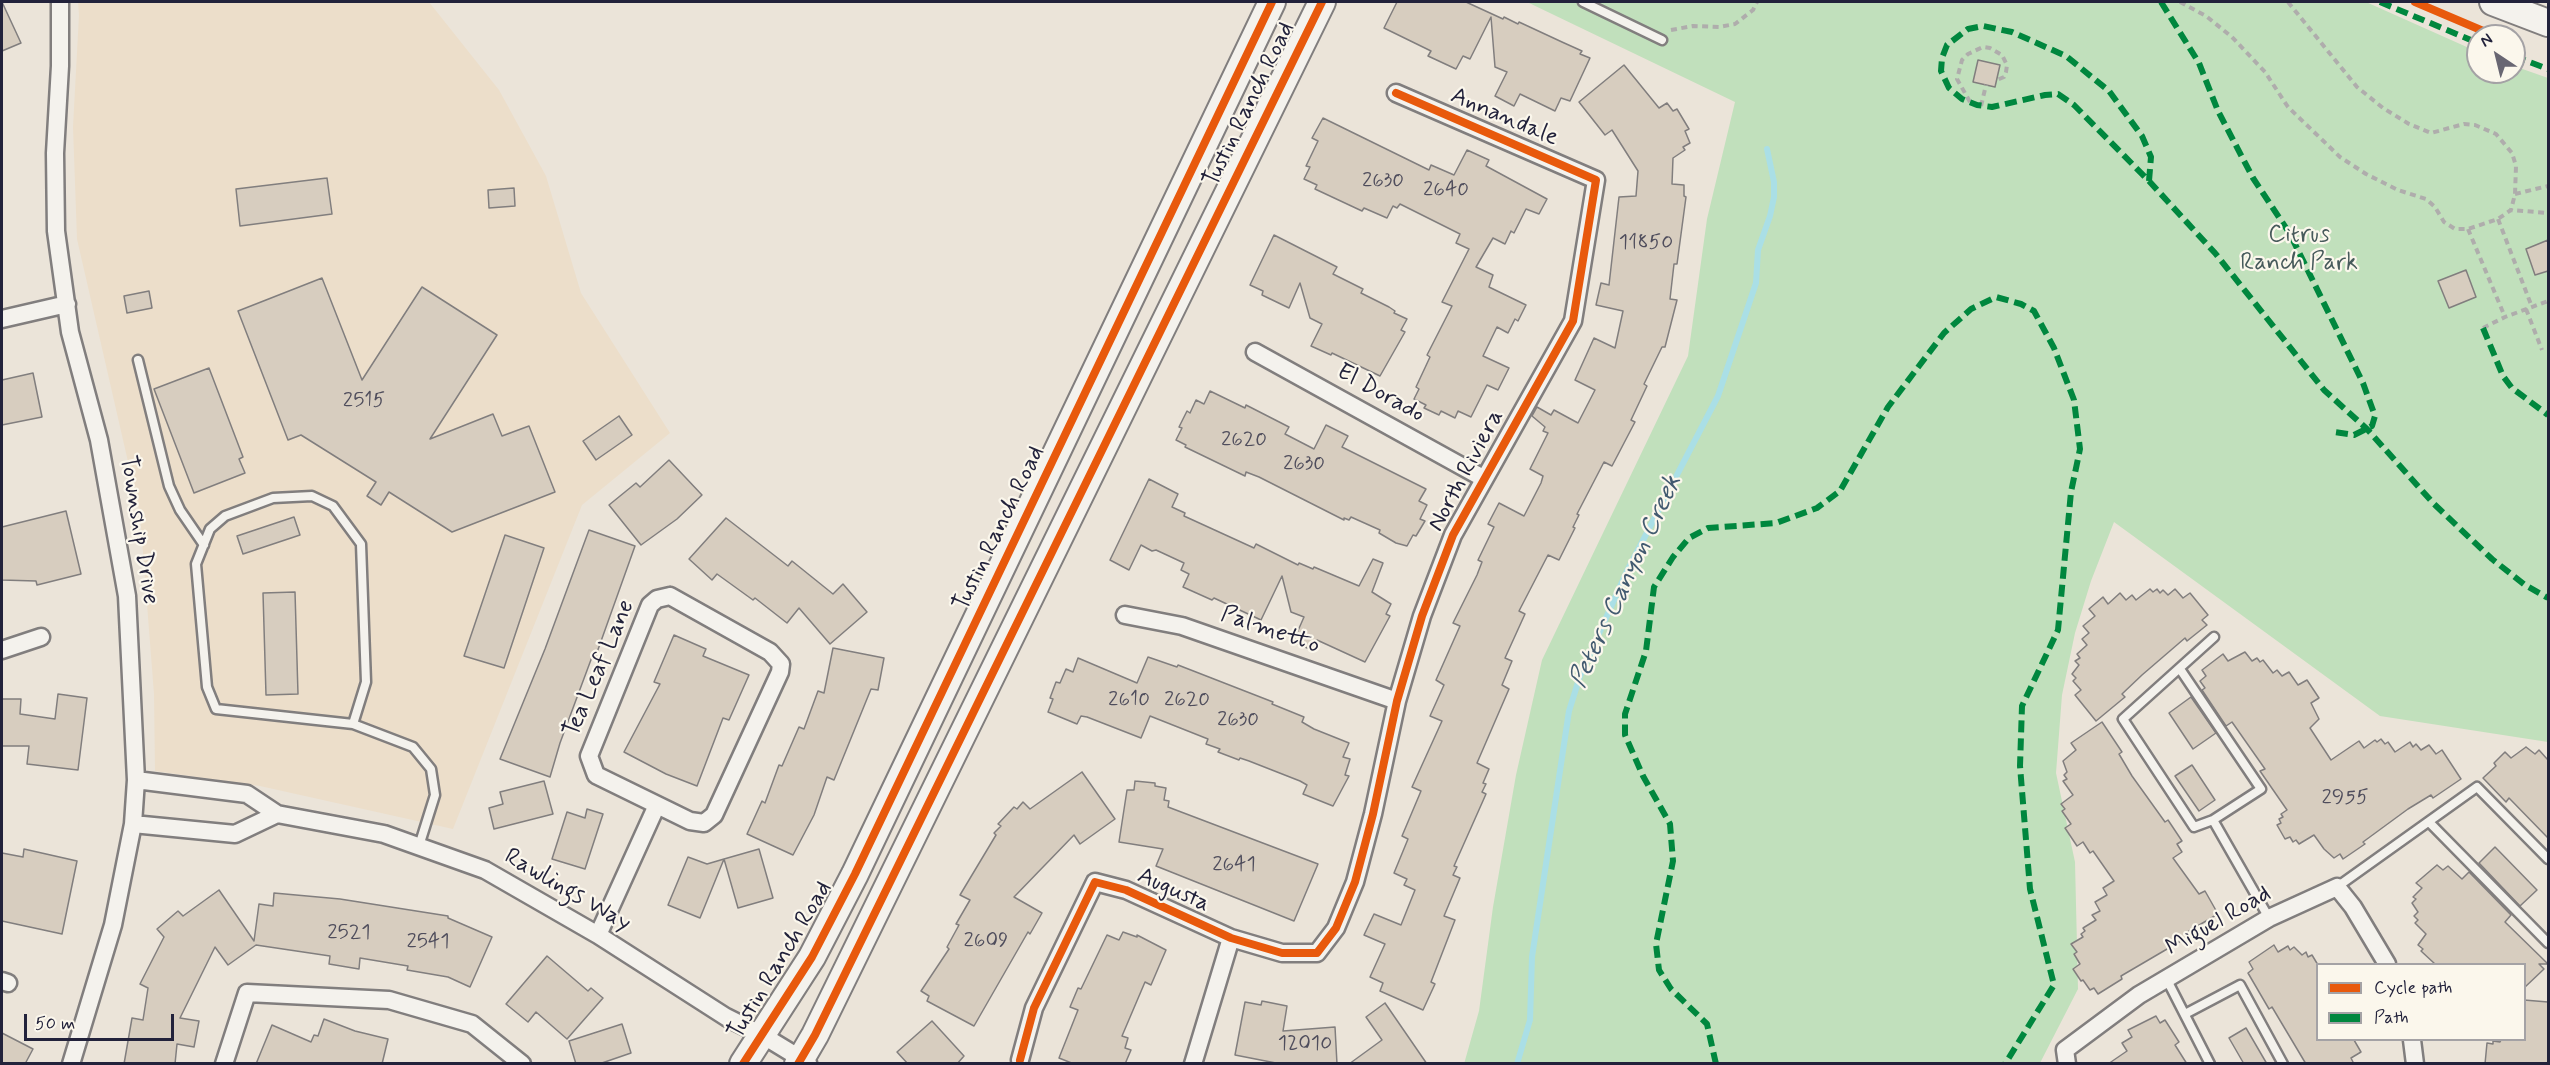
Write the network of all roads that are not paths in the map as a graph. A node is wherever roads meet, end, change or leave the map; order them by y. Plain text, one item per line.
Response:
1 (60, 2) edge
2 (1272, 2) edge
3 (1322, 2) edge
4 (1583, 2) edge
5 (2493, 2) edge
6 (2548, 23) edge
7 (1662, 40) road end
8 (1396, 93) dead end
9 (1596, 180) joint
10 (67, 304) junction
11 (2, 319) edge
12 (1255, 352) dead end
13 (138, 360) dead end
14 (1483, 478) junction
15 (204, 545) junction
16 (1125, 615) dead end
17 (41, 637) dead end
18 (2214, 637) dead end
19 (2, 650) edge
20 (2180, 669) junction
21 (1397, 701) junction
22 (353, 724) junction
23 (136, 780) junction
24 (657, 805) junction
25 (277, 814) junction
26 (2213, 820) junction
27 (2429, 822) junction
28 (133, 824) junction
29 (419, 846) junction
30 (2548, 859) edge
31 (2337, 887) junction
32 (2269, 918) junction
33 (598, 935) junction
34 (1231, 938) junction
35 (2548, 943) edge
36 (1317, 953) joint
37 (2386, 963) edge
38 (2167, 980) junction
39 (2185, 1014) junction
40 (762, 1035) junction
41 (2412, 1041) edge
42 (1020, 1059) dead end
43 (802, 1062) edge
44 (71, 1064) edge
45 (224, 1064) edge
46 (522, 1064) edge
47 (742, 1064) edge
48 (1193, 1064) edge
49 (2067, 1064) edge
50 (2210, 1064) edge
51 (2283, 1064) edge
52 (2415, 1064) edge

1 - 10 street, Township Drive
2 - 40 main road, Tustin Ranch Road
3 - 43 main road, Tustin Ranch Road
4 - 7 lane
5 - 6 main road
8 - 9 street, Annandale
9 - 14 street, North Riviera
10 - 11 street
10 - 23 street, Township Drive
12 - 14 street, El Dorado
13 - 15 lane
14 - 21 street, North Riviera
15 - 22 lane
15 - 22 lane
16 - 21 street, Palmetto
17 - 19 street
18 - 20 lane
20 - 26 lane
20 - 26 lane
21 - 36 street, North Riviera
22 - 29 lane
23 - 25 street, Rawlings Way
23 - 28 street, Township Drive
24 - 24 street, Tea Leaf Lane
24 - 33 street
25 - 28 street
25 - 29 street, Rawlings Way
26 - 32 lane
27 - 30 lane
27 - 31 lane
27 - 35 lane
28 - 44 street, Township Drive
29 - 33 street, Rawlings Way
31 - 32 street, Miguel Road
31 - 37 street
32 - 38 street, Miguel Road
33 - 40 street, Rawlings Way
34 - 36 street, Augusta
34 - 42 street, Augusta
34 - 48 street
38 - 39 lane
38 - 49 street, Miguel Road
39 - 50 lane
39 - 51 lane
40 - 43 street, Rawlings Way
40 - 47 main road, Tustin Ranch Road
41 - 52 street
45 - 46 street

